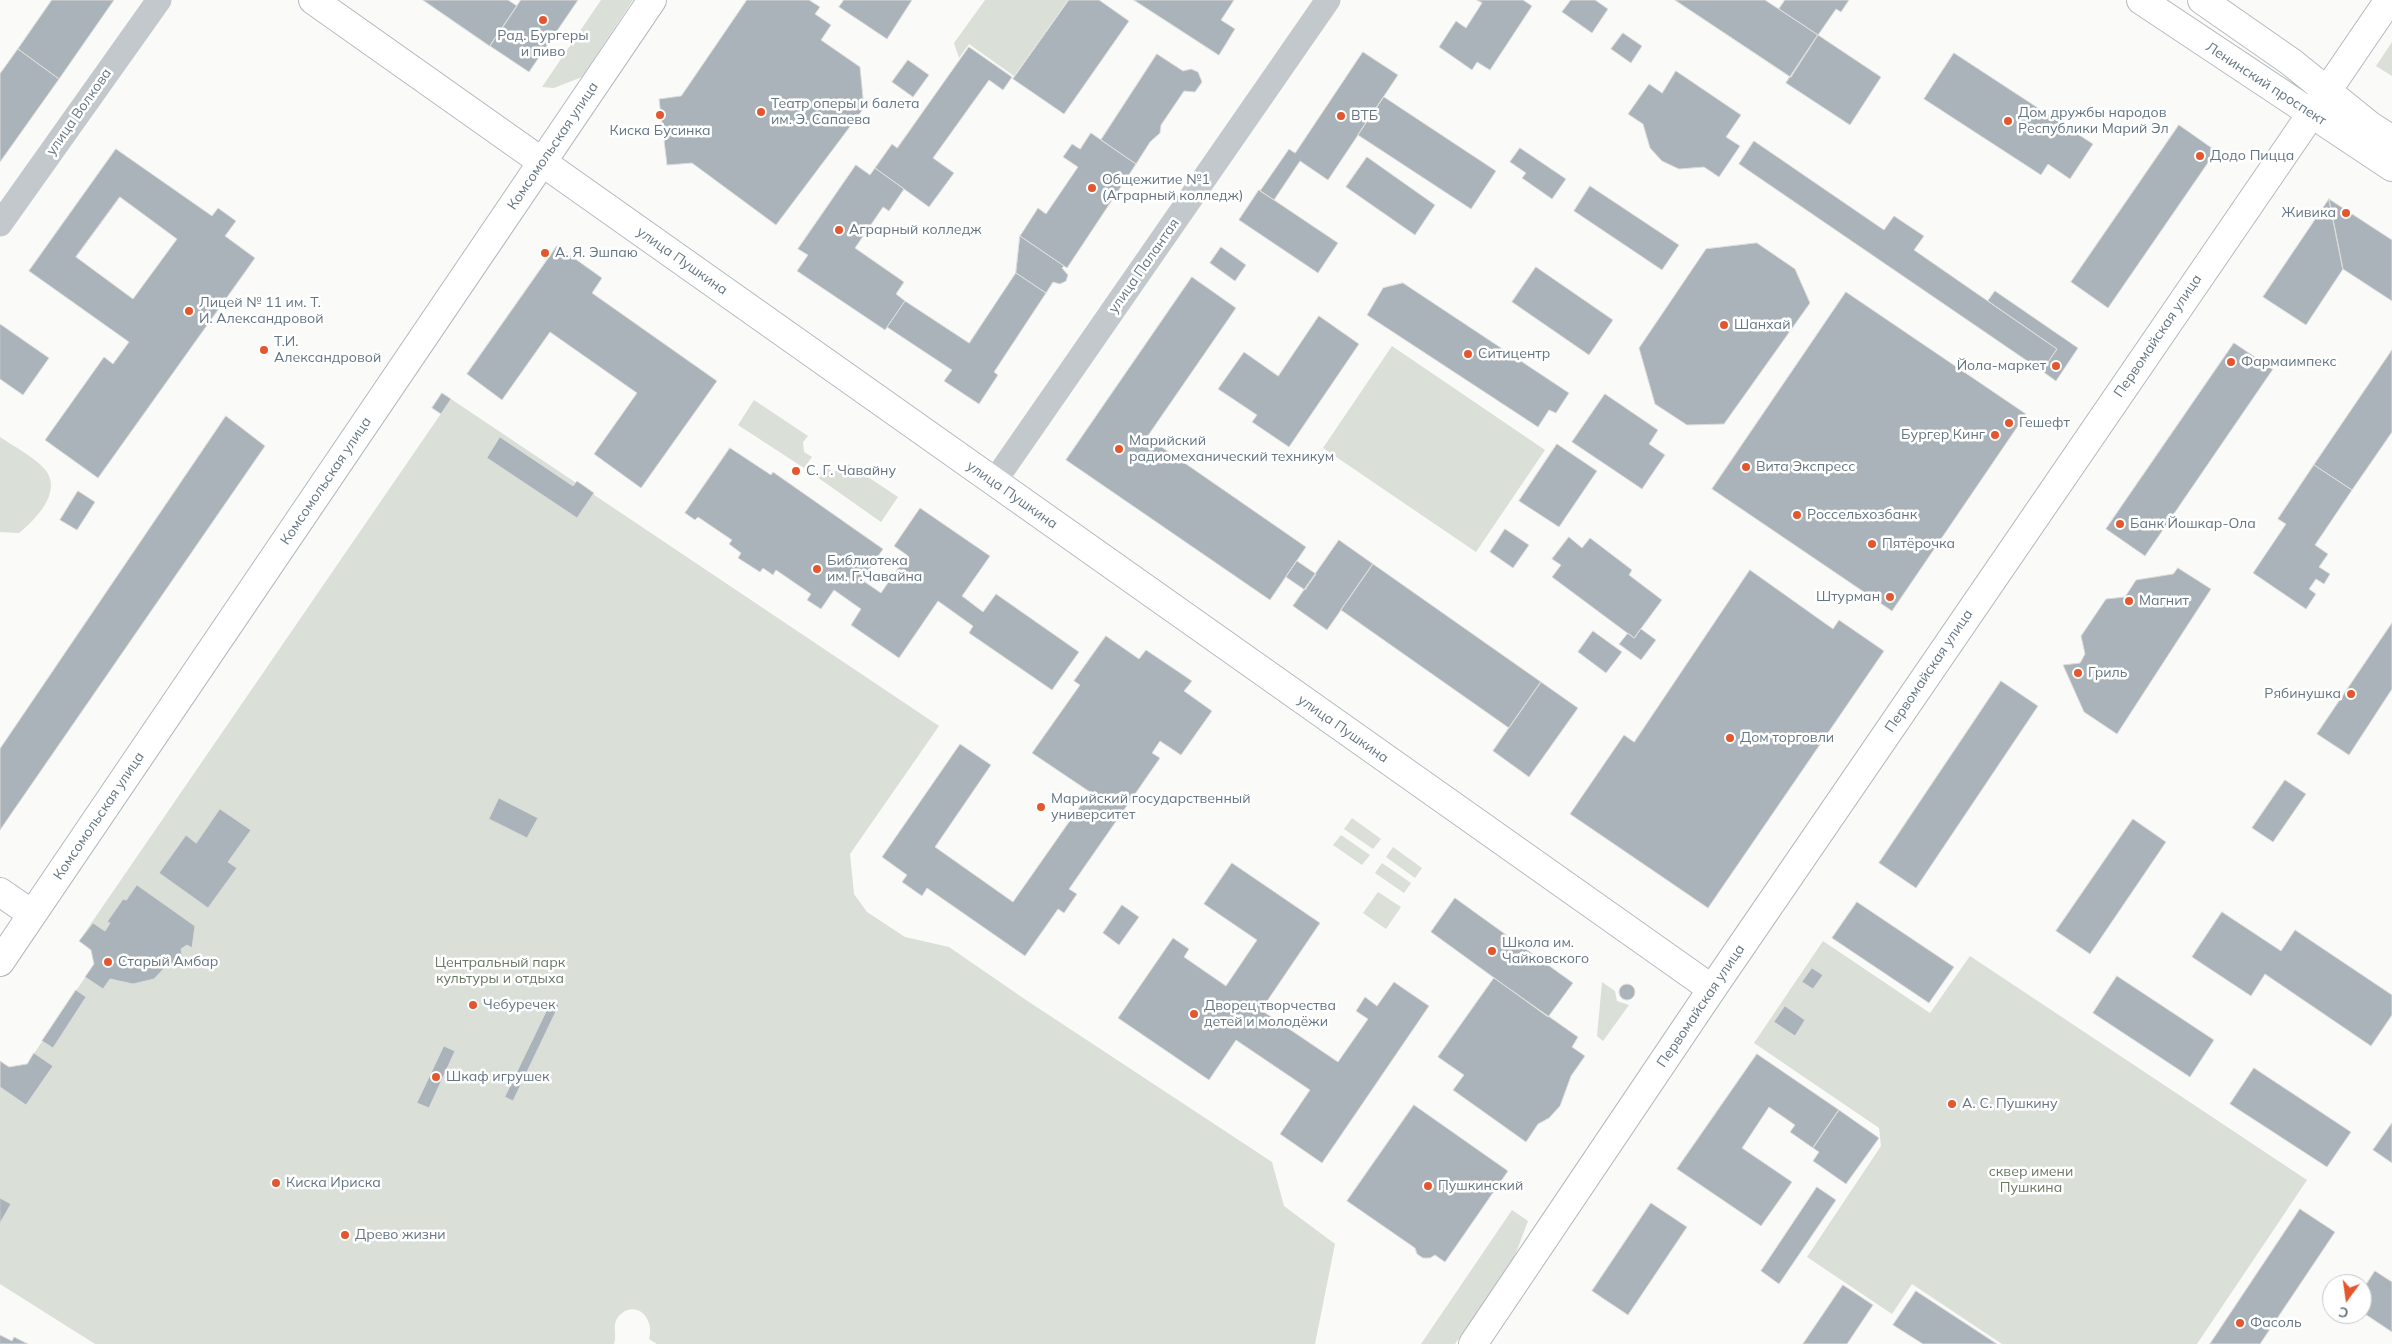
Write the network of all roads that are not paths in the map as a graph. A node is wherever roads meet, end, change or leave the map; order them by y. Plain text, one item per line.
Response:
1 (159, 0) edge
2 (313, 0) edge
3 (652, 0) edge
4 (1328, 0) edge
5 (2141, 0) edge
6 (2202, 0) edge
7 (2388, 0) edge
8 (2327, 91) junction
9 (2311, 114) junction
10 (2392, 140) edge
11 (542, 162) junction
12 (2392, 167) edge
13 (0, 224) edge
14 (994, 482) junction
15 (0, 892) edge
16 (32, 914) junction
17 (0, 962) edge
18 (1712, 990) junction
19 (1473, 1344) edge

1 - 13 street, улица Волкова
2 - 11 main road, улица Пушкина
3 - 11 main road, Комсомольская улица
4 - 14 street, улица Палантая
5 - 9 main road, Ленинский проспект
6 - 8 main road, Ленинский проспект
7 - 8 main road, Первомайская улица
8 - 9 main road, Первомайская улица
8 - 10 main road, Ленинский проспект
9 - 12 main road, Ленинский проспект
9 - 18 main road, Первомайская улица
11 - 14 main road, улица Пушкина
11 - 16 main road, Комсомольская улица
14 - 18 main road, улица Пушкина
15 - 16 main road
16 - 17 main road, Комсомольская улица
18 - 19 main road, Первомайская улица

